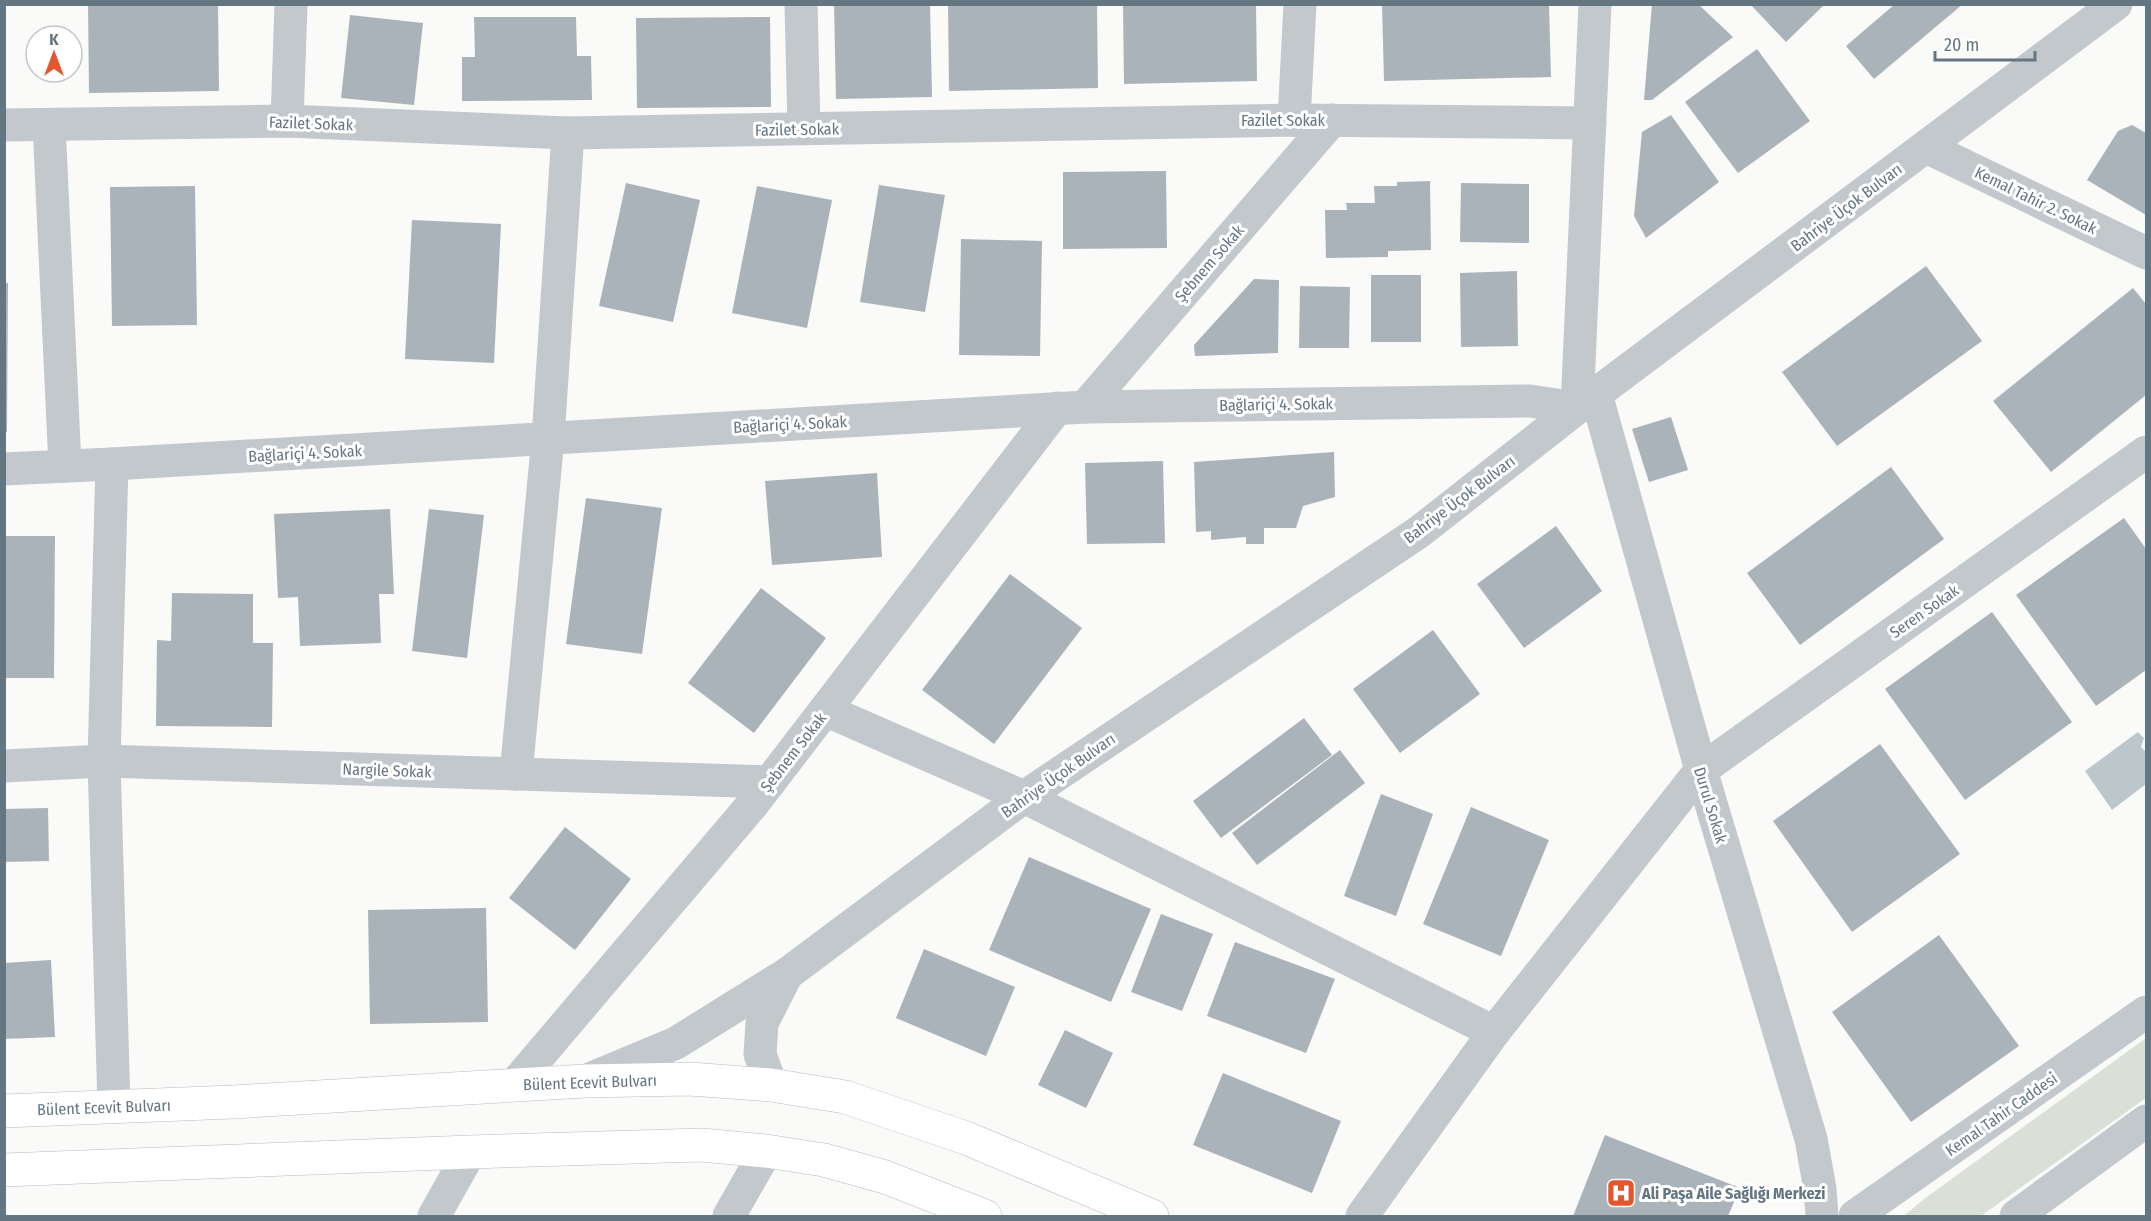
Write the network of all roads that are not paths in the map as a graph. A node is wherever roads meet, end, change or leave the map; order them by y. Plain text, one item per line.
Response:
1 (291, 4) edge
2 (801, 4) edge
3 (1300, 4) edge
4 (1595, 4) edge
5 (2116, 4) edge
6 (1294, 120) junction
7 (1332, 120) junction
8 (287, 121) junction
9 (1590, 123) junction
10 (49, 124) junction
11 (4, 125) edge
12 (804, 129) junction
13 (568, 133) junction
14 (1926, 147) junction
15 (2146, 254) edge
16 (1586, 401) junction
17 (1071, 407) junction
18 (548, 438) junction
19 (2146, 452) edge
20 (112, 464) junction
21 (65, 466) junction
22 (4, 469) edge
23 (825, 710) junction
24 (105, 761) junction
25 (4, 766) edge
26 (1701, 770) junction
27 (516, 774) junction
28 (770, 782) junction
29 (1024, 797) junction
30 (787, 974) junction
31 (2146, 1012) edge
32 (1494, 1032) junction
33 (585, 1081) junction
34 (515, 1084) junction
35 (771, 1085) junction
36 (114, 1107) junction
37 (4, 1111) edge
38 (2146, 1121) edge
39 (766, 1151) junction
40 (470, 1152) junction
41 (4, 1170) edge
42 (434, 1216) edge
43 (729, 1216) edge
44 (985, 1216) edge
45 (1152, 1216) edge
46 (1362, 1216) edge
47 (1822, 1216) edge
48 (1855, 1216) edge
49 (2016, 1216) edge

1 - 8 street
2 - 12 street
3 - 6 street
4 - 9 street, Durul Sokak
5 - 14 street, Bahriye Üçok Bulvarı
6 - 7 street, Fazilet Sokak
6 - 12 street, Fazilet Sokak
7 - 9 street, Fazilet Sokak
7 - 17 street, Şebnem Sokak
8 - 10 street, Fazilet Sokak
8 - 13 street, Fazilet Sokak
9 - 16 street, Durul Sokak
10 - 11 street, Fazilet Sokak
10 - 21 street
12 - 13 street, Fazilet Sokak
13 - 18 street
14 - 15 street, Kemal Tahir 2. Sokak
14 - 16 street, Bahriye Üçok Bulvarı
16 - 17 street, Bağlariçi 4. Sokak
16 - 26 street, Durul Sokak
16 - 29 street, Bahriye Üçok Bulvarı
17 - 18 street, Bağlariçi 4. Sokak
17 - 23 street, Şebnem Sokak
18 - 20 street, Bağlariçi 4. Sokak
18 - 27 street
19 - 26 street, Seren Sokak
20 - 21 street, Bağlariçi 4. Sokak
20 - 24 street
21 - 22 street, Bağlariçi 4. Sokak
23 - 28 street, Şebnem Sokak
23 - 29 street
24 - 25 street, Nargile Sokak
24 - 27 street, Nargile Sokak
24 - 36 street
26 - 32 street, Seren Sokak
26 - 47 street, Durul Sokak
27 - 28 street, Nargile Sokak
28 - 34 street, Şebnem Sokak
29 - 30 street, Bahriye Üçok Bulvarı
29 - 32 street
30 - 33 street, Bahriye Üçok Bulvarı
30 - 35 street, Bahriye Üçok Bulvarı
31 - 48 street, Kemal Tahir Caddesi
32 - 46 street, Seren Sokak
33 - 34 main road, Bülent Ecevit Bulvarı
33 - 35 main road, Bülent Ecevit Bulvarı
34 - 36 main road, Bülent Ecevit Bulvarı
35 - 45 main road, Bülent Ecevit Bulvarı
36 - 37 main road, Bülent Ecevit Bulvarı
38 - 49 street
39 - 40 main road
39 - 43 street
39 - 44 main road
40 - 41 main road
40 - 42 street

